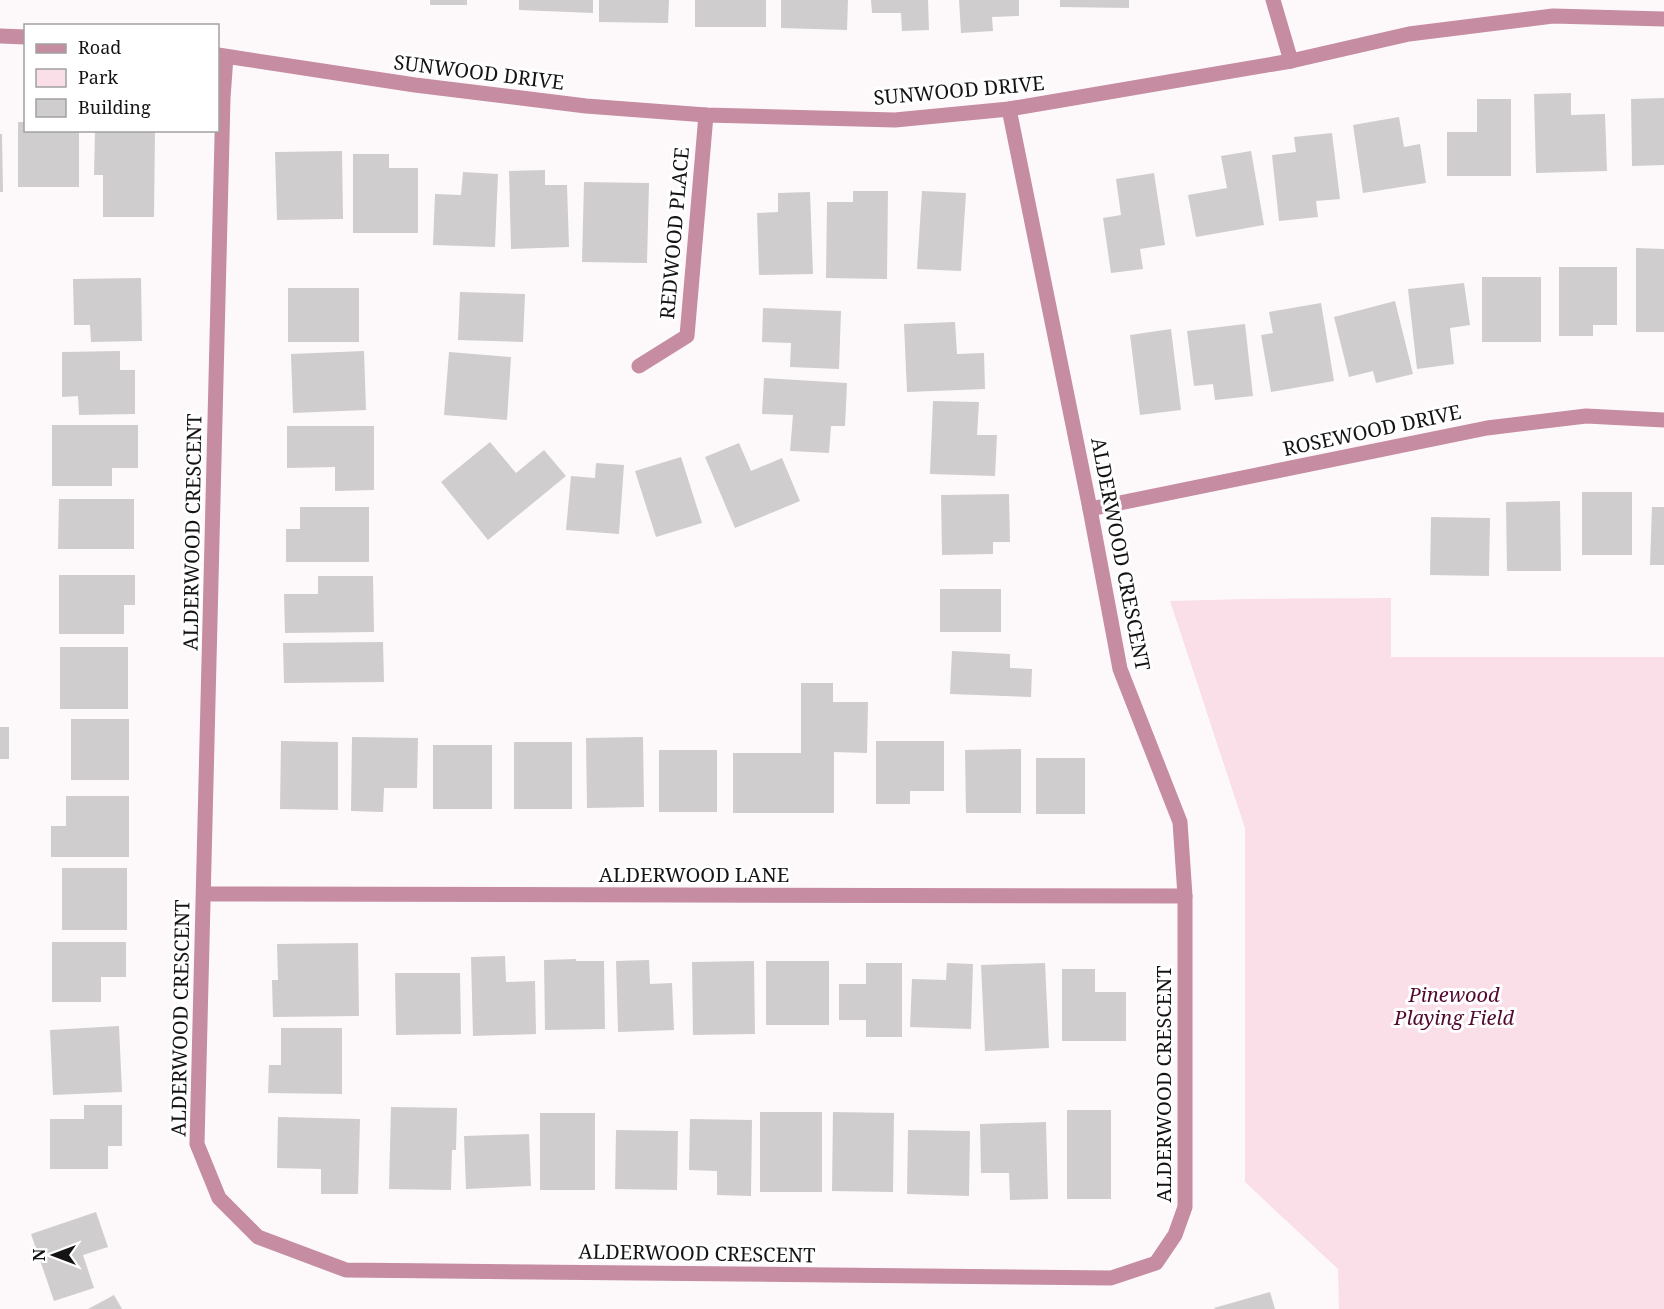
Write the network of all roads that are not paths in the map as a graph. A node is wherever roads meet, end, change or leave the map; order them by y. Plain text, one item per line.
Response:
1 (1273, 0) edge
2 (1664, 19) edge
3 (0, 36) edge
4 (24, 37) edge
5 (222, 56) edge
6 (1291, 61) junction
7 (1009, 110) junction
8 (706, 115) junction
9 (639, 366) dead end
10 (1664, 420) edge
11 (1090, 509) junction
12 (204, 894) junction
13 (1185, 896) junction

1 - 6 street
2 - 6 street, SUNWOOD DRIVE
3 - 4 street
5 - 8 street, SUNWOOD DRIVE
5 - 12 street, ALDERWOOD CRESCENT
6 - 7 street, SUNWOOD DRIVE
7 - 8 street, SUNWOOD DRIVE
7 - 11 street, ALDERWOOD CRESCENT
8 - 9 street, REDWOOD PLACE
10 - 11 street, ROSEWOOD DRIVE
11 - 13 street, ALDERWOOD CRESCENT
12 - 13 street, ALDERWOOD LANE
12 - 13 street, ALDERWOOD CRESCENT

